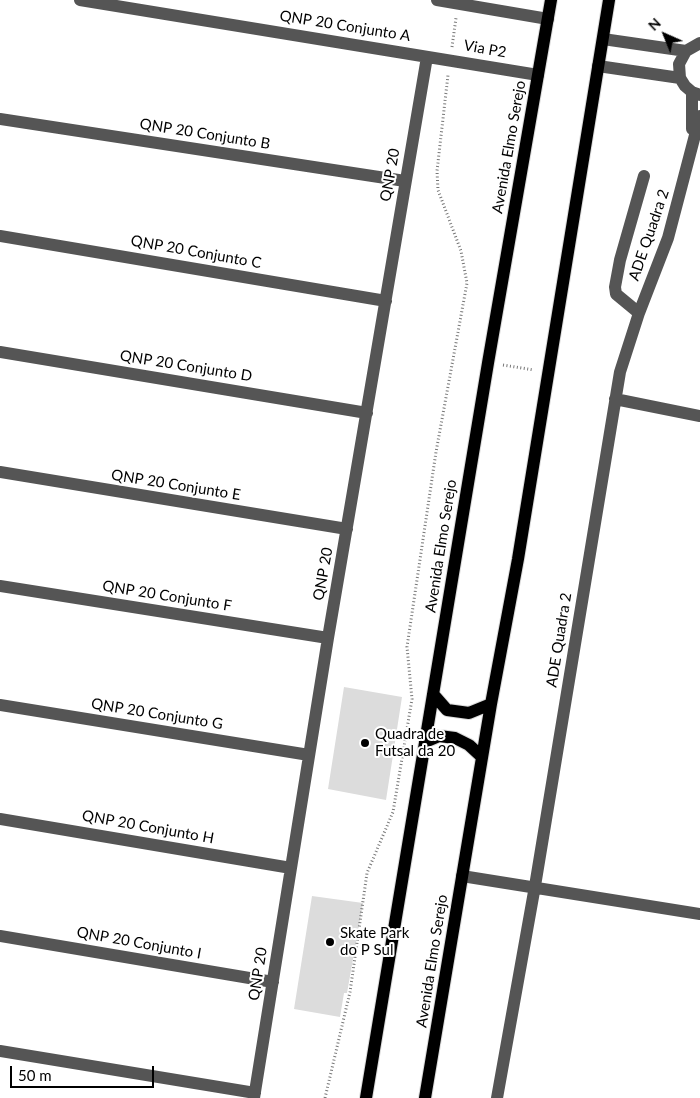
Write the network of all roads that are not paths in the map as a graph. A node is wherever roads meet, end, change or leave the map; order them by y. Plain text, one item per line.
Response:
1 (80, 0) edge
2 (437, 0) edge
3 (551, 0) edge
4 (609, 0) edge
5 (548, 19) junction
6 (700, 32) edge
7 (603, 39) junction
8 (693, 46) edge
9 (427, 56) junction
10 (598, 66) junction
11 (538, 75) junction
12 (680, 78) junction
13 (696, 94) edge
14 (700, 116) edge
15 (0, 120) edge
16 (692, 139) junction
17 (644, 176) dead end
18 (405, 180) junction
19 (0, 236) edge
20 (386, 301) junction
21 (639, 313) junction
22 (0, 352) edge
23 (615, 399) junction
24 (367, 413) junction
25 (700, 416) edge
26 (0, 472) edge
27 (347, 530) junction
28 (0, 586) edge
29 (328, 638) junction
30 (433, 694) junction
31 (491, 704) junction
32 (0, 705) edge
33 (425, 742) junction
34 (309, 755) junction
35 (482, 757) junction
36 (0, 819) edge
37 (291, 868) junction
38 (462, 876) junction
39 (535, 886) junction
40 (700, 914) edge
41 (0, 936) edge
42 (273, 982) junction
43 (0, 1052) edge
44 (255, 1096) edge
45 (366, 1098) edge
46 (425, 1098) edge
47 (498, 1098) edge

1 - 9 street, QNP 20 Conjunto A
2 - 5 street
3 - 5 main road, Avenida Elmo Serejo
4 - 7 main road, Avenida Elmo Serejo
5 - 11 main road, Avenida Elmo Serejo
6 - 8 street
7 - 8 street
7 - 10 main road, Avenida Elmo Serejo
8 - 12 street
9 - 11 street, Via P2
9 - 18 street, QNP 20
10 - 12 street
10 - 31 main road, Avenida Elmo Serejo
11 - 30 main road, Avenida Elmo Serejo
12 - 13 street
13 - 16 street, ADE Quadra 2
14 - 16 street, ADE Quadra 2
15 - 18 street, QNP 20 Conjunto B
16 - 21 street, ADE Quadra 2
17 - 21 street
18 - 20 street, QNP 20
19 - 20 street, QNP 20 Conjunto C
20 - 24 street, QNP 20
21 - 23 street, ADE Quadra 2
22 - 24 street, QNP 20 Conjunto D
23 - 25 street
23 - 39 street, ADE Quadra 2
24 - 27 street, QNP 20
26 - 27 street, QNP 20 Conjunto E
27 - 29 street, QNP 20
28 - 29 street, QNP 20 Conjunto F
29 - 34 street, QNP 20
30 - 31 main road
30 - 33 main road, Avenida Elmo Serejo
31 - 35 main road, Avenida Elmo Serejo
32 - 34 street, QNP 20 Conjunto G
33 - 35 main road
33 - 45 main road, Avenida Elmo Serejo
34 - 37 street, QNP 20
35 - 38 main road, Avenida Elmo Serejo
36 - 37 street, QNP 20 Conjunto H
37 - 42 street, QNP 20
38 - 39 street
38 - 46 main road, Avenida Elmo Serejo
39 - 40 street
39 - 47 street, ADE Quadra 2
41 - 42 street, QNP 20 Conjunto I
42 - 44 street, QNP 20
43 - 44 street

